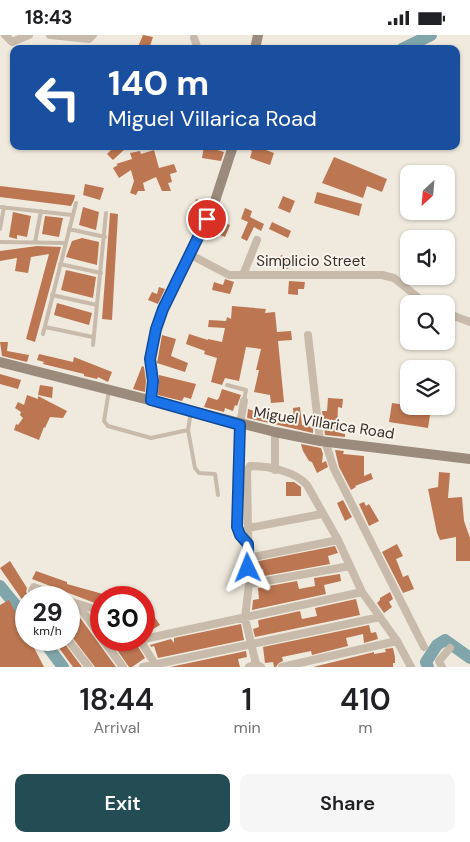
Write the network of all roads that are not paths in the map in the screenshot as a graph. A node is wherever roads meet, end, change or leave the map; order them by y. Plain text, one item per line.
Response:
1 (5, 35) edge
2 (29, 35) edge
3 (50, 35) edge
4 (93, 35) edge
5 (194, 38) dead end
6 (197, 45) edge
7 (232, 150) edge
8 (76, 203) dead end
9 (2, 207) edge
10 (41, 211) junction
11 (106, 213) dead end
12 (72, 215) junction
13 (0, 229) edge
14 (69, 229) junction
15 (105, 237) junction
16 (257, 240) dead end
17 (0, 242) edge
18 (35, 242) junction
19 (66, 243) junction
20 (190, 255) junction
21 (60, 264) junction
22 (102, 273) junction
23 (243, 275) junction
24 (52, 295) junction
25 (415, 295) edge
26 (97, 305) junction
27 (455, 316) edge
28 (470, 322) edge
29 (44, 327) junction
30 (43, 334) dead end
31 (308, 335) dead end
32 (93, 337) junction
33 (93, 345) dead end
34 (0, 362) edge
35 (227, 385) dead end
36 (109, 390) junction
37 (151, 400) junction
38 (244, 401) joint
39 (192, 411) junction
40 (240, 425) junction
41 (188, 430) junction
42 (275, 432) junction
43 (323, 441) junction
44 (470, 459) edge
45 (275, 470) junction
46 (218, 495) dead end
47 (322, 514) junction
48 (249, 528) junction
49 (338, 540) junction
50 (248, 544) junction
51 (248, 558) junction
52 (350, 566) junction
53 (249, 585) junction
54 (362, 592) junction
55 (80, 608) edge
56 (380, 617) junction
57 (245, 618) junction
58 (90, 622) edge
59 (155, 637) edge
60 (397, 641) junction
61 (251, 645) junction
62 (424, 647) dead end
63 (450, 648) dead end
64 (77, 651) edge
65 (111, 651) edge
66 (148, 651) edge
67 (155, 664) junction
68 (255, 666) edge
69 (89, 667) edge
70 (123, 667) edge
71 (143, 667) edge
72 (282, 667) edge
73 (410, 667) edge
74 (442, 667) edge

1 - 2 street
3 - 4 street
5 - 6 street
7 - 20 main road
8 - 12 lane
9 - 10 lane
9 - 13 lane
10 - 12 lane
10 - 18 lane
11 - 15 lane
12 - 14 lane
14 - 15 lane
14 - 19 lane
15 - 22 lane
16 - 23 street
17 - 18 lane
18 - 19 lane
19 - 21 lane
20 - 23 street, Simplicio Street
20 - 37 main road
21 - 22 lane
21 - 24 lane
22 - 26 lane
23 - 25 street, Simplicio Street
24 - 26 lane
24 - 29 lane
26 - 32 lane
27 - 28 street
29 - 30 lane
29 - 32 lane
31 - 43 street
32 - 33 lane
34 - 36 main road, Miguel Villarica Road
35 - 38 lane
36 - 37 main road, Miguel Villarica Road
36 - 41 lane
37 - 39 main road, Miguel Villarica Road
38 - 40 street
39 - 40 main road, Miguel Villarica Road
39 - 41 lane
40 - 42 main road, Miguel Villarica Road
40 - 50 street
41 - 46 lane
42 - 43 main road, Miguel Villarica Road
42 - 45 street
43 - 44 main road, Miguel Villarica Road
43 - 62 street
45 - 47 street
45 - 48 street
47 - 48 street
47 - 49 street
48 - 50 street
49 - 51 street
49 - 52 street
50 - 51 street
51 - 53 street
52 - 53 street
52 - 54 street
53 - 57 street
54 - 56 street
54 - 57 street
55 - 58 street
56 - 60 street
56 - 61 street
57 - 59 street
57 - 61 street
60 - 72 street
60 - 73 street
61 - 67 street
61 - 68 street
63 - 74 street
64 - 69 street
65 - 70 street
66 - 67 street
67 - 71 street

